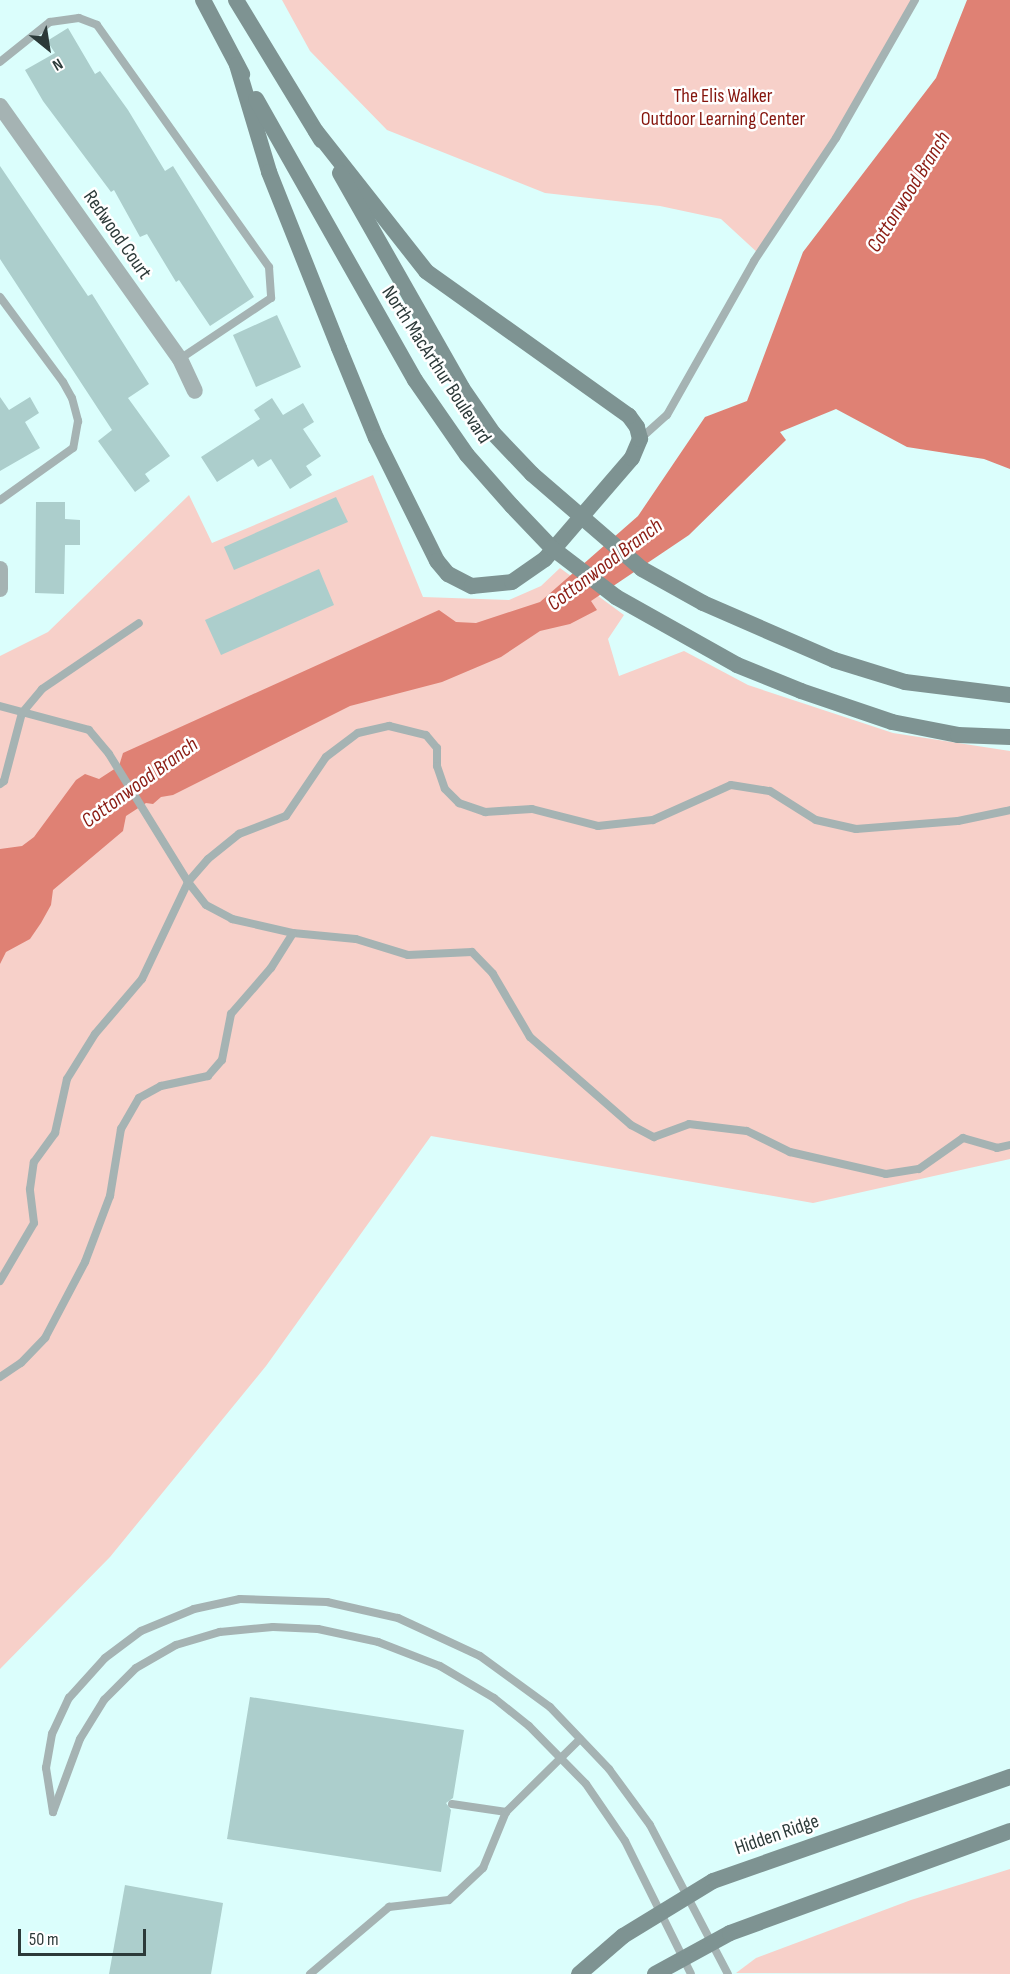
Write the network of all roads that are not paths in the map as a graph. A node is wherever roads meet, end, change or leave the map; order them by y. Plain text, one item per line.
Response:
1 (203, 0) edge
2 (236, 0) edge
3 (915, 0) edge
4 (0, 62) edge
5 (237, 65) junction
6 (0, 106) edge
7 (316, 130) junction
8 (0, 297) edge
9 (180, 359) junction
10 (195, 391) dead end
11 (639, 439) junction
12 (0, 500) edge
13 (0, 569) edge
14 (0, 589) edge
15 (139, 624) dead end
16 (1010, 695) edge
17 (0, 706) edge
18 (22, 713) junction
19 (1010, 737) edge
20 (0, 784) edge
21 (1010, 810) edge
22 (188, 882) junction
23 (293, 933) junction
24 (1010, 1145) edge
25 (0, 1281) edge
26 (0, 1377) edge
27 (580, 1738) junction
28 (562, 1759) junction
29 (1010, 1777) edge
30 (452, 1804) dead end
31 (506, 1812) junction
32 (1010, 1831) edge
33 (689, 1893) junction
34 (661, 1910) junction
35 (712, 1940) junction
36 (682, 1958) junction
37 (310, 1974) edge
38 (579, 1974) edge
39 (655, 1974) edge
40 (691, 1974) edge
41 (728, 1974) edge

1 - 5 main road, North MacArthur Boulevard
2 - 7 main road, North MacArthur Boulevard
3 - 11 lane
4 - 9 lane
5 - 11 main road
5 - 19 main road, North MacArthur Boulevard, bridge
6 - 9 street, Redwood Court
7 - 11 main road
7 - 16 main road, North MacArthur Boulevard, bridge
8 - 12 lane
9 - 10 street, Redwood Court
13 - 14 street
15 - 18 lane
17 - 18 lane
18 - 20 lane
18 - 22 lane
21 - 22 lane
22 - 23 lane
22 - 25 lane
23 - 24 lane
23 - 26 lane
27 - 28 lane
27 - 28 lane
27 - 33 lane
28 - 31 lane
28 - 34 lane
29 - 33 main road, Hidden Ridge
30 - 31 lane
31 - 37 lane
32 - 35 main road
33 - 34 main road, Hidden Ridge
33 - 35 lane
34 - 36 lane
34 - 38 main road, Hidden Ridge
35 - 36 main road
35 - 41 lane
36 - 39 main road
36 - 40 lane

